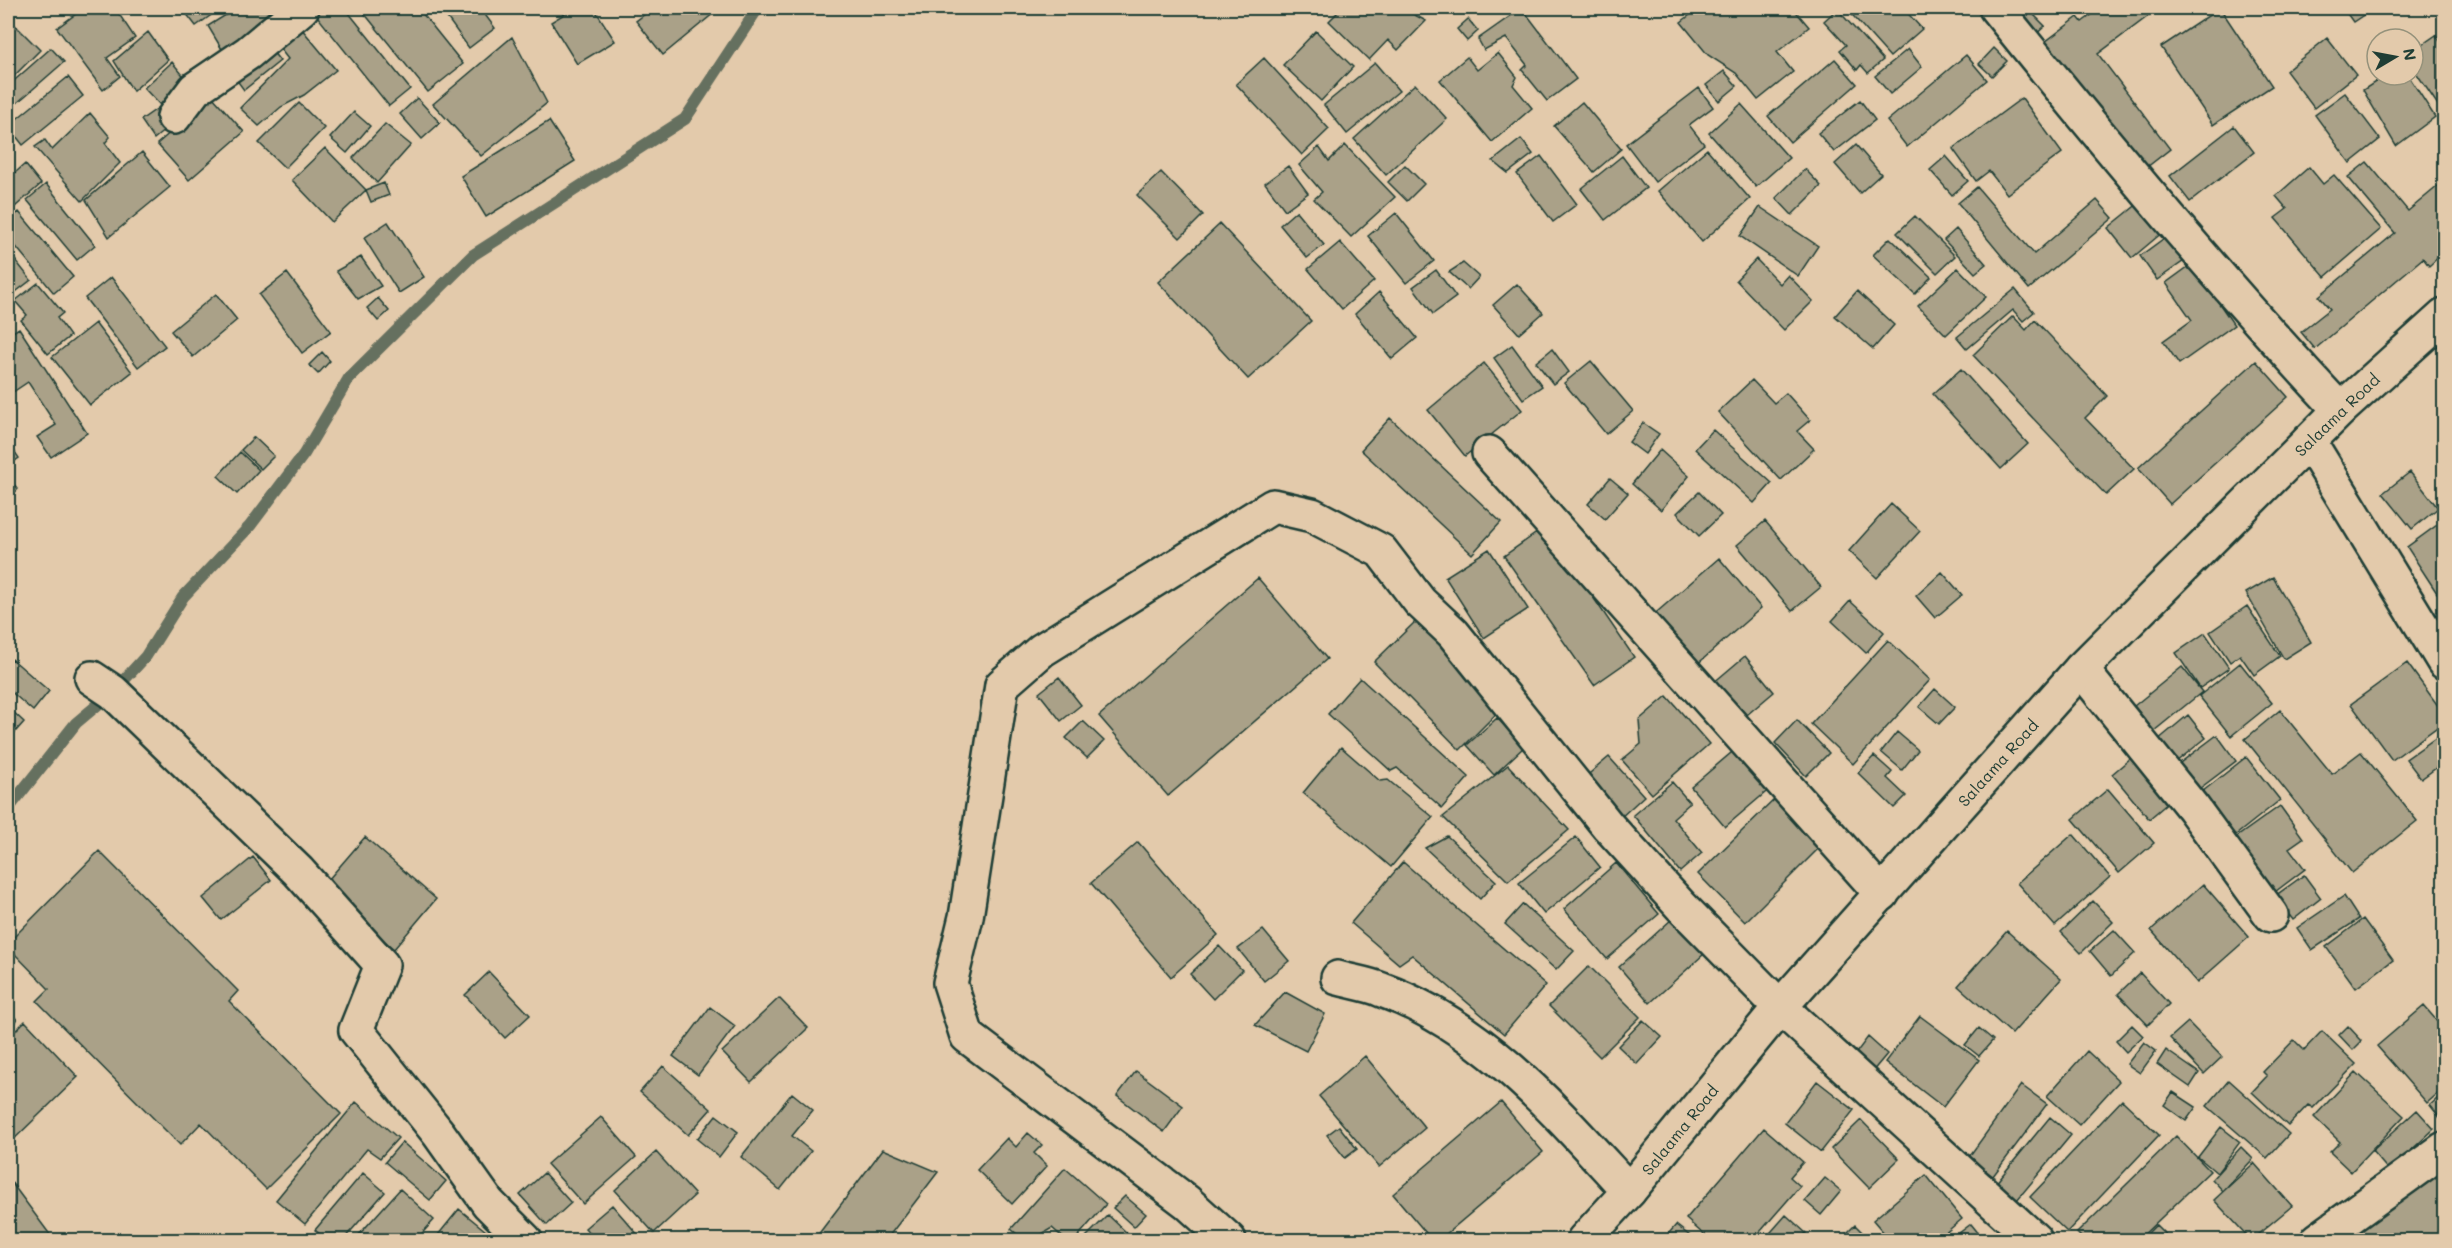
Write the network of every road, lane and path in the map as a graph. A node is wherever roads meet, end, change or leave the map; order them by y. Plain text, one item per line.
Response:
1 (302, 8) edge
2 (1996, 8) edge
3 (174, 117) dead end
4 (2445, 316) edge
5 (2340, 410) junction
6 (2309, 441) junction
7 (1489, 453) dead end
8 (2445, 662) edge
9 (2081, 669) junction
10 (92, 678) dead end
11 (1882, 894) junction
12 (2271, 915) dead end
13 (1338, 978) dead end
14 (1780, 1007) junction
15 (2445, 1149) edge
16 (1629, 1191) junction
17 (525, 1240) edge
18 (1228, 1240) edge
19 (1584, 1240) edge
20 (2035, 1240) edge
21 (2318, 1240) edge

1 - 3 street
2 - 5 street
4 - 5 street, Salaama Road
5 - 6 street, Salaama Road
6 - 8 street
6 - 9 street, Salaama Road
7 - 11 street
9 - 11 street, Salaama Road
9 - 12 street
10 - 17 street
11 - 14 street, Salaama Road
13 - 16 street
14 - 16 street, Salaama Road
14 - 18 street
14 - 20 street
15 - 21 street
16 - 19 street, Salaama Road

